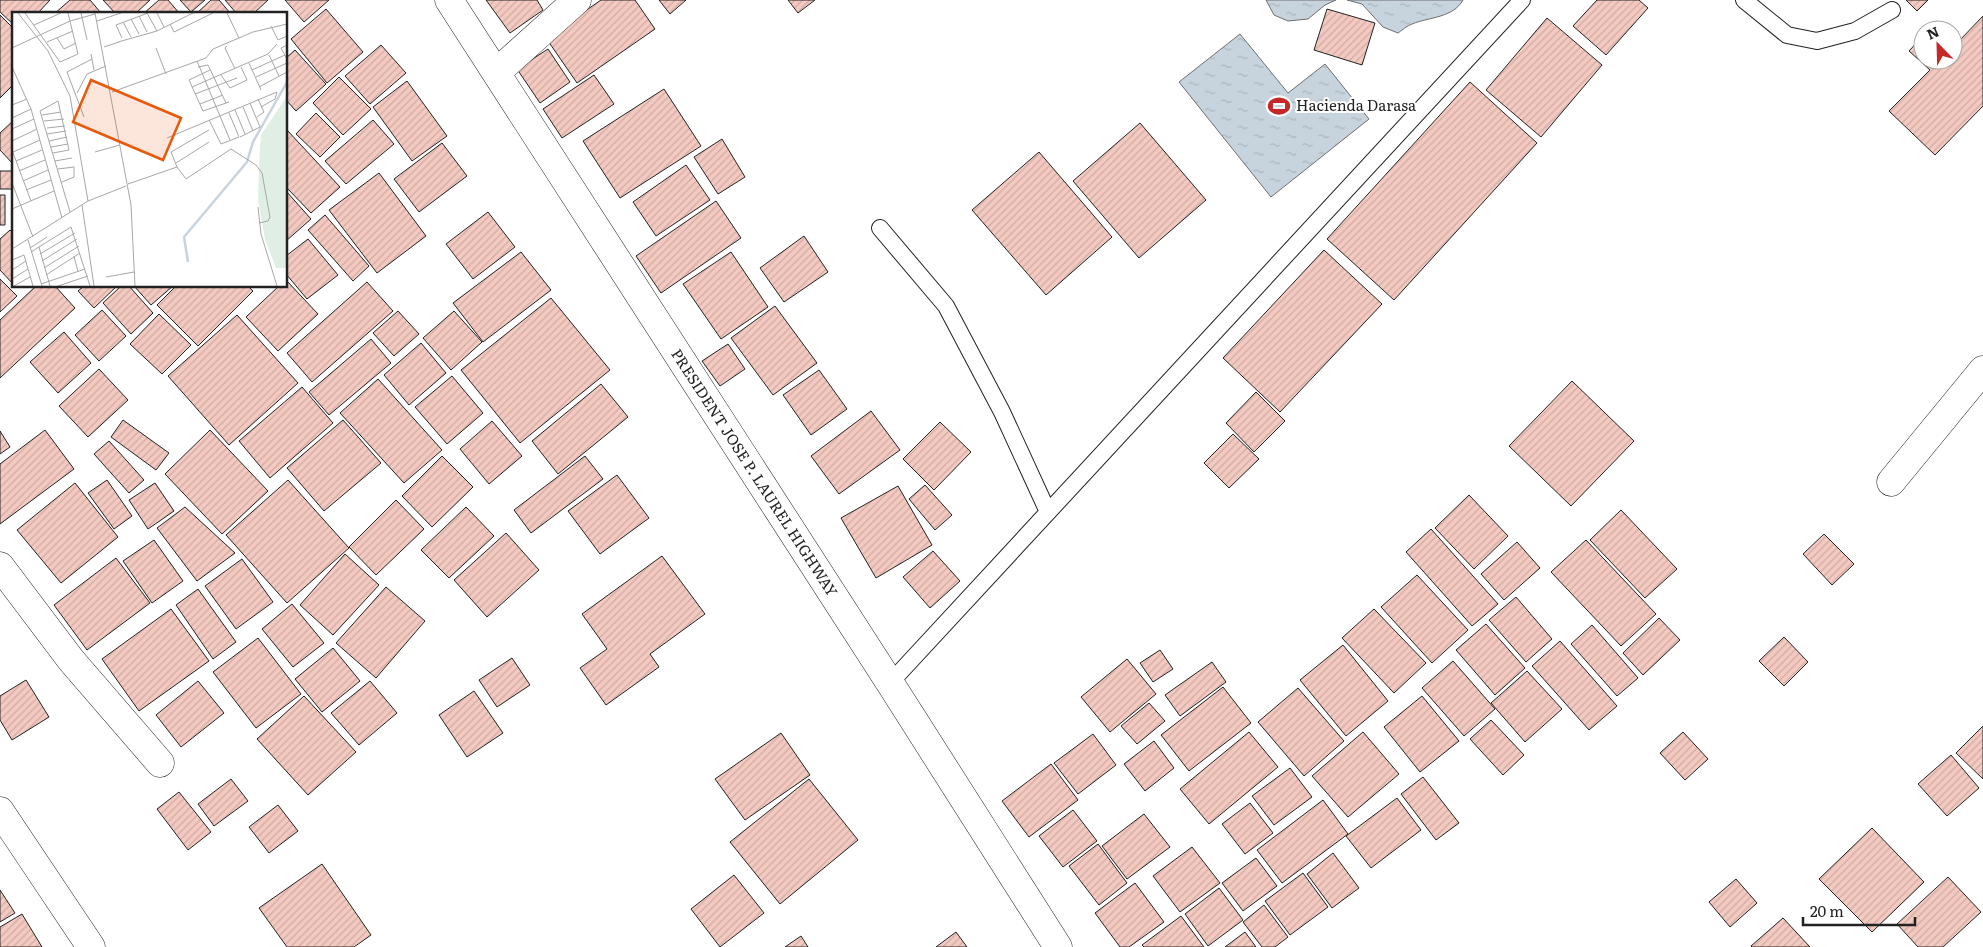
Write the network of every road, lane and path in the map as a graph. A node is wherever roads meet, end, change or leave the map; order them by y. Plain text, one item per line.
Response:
1 (449, 0) edge
2 (577, 0) edge
3 (1522, 0) edge
4 (1744, 0) edge
5 (1892, 10) dead end
6 (497, 72) junction
7 (880, 228) dead end
8 (1983, 370) edge
9 (1891, 482) dead end
10 (1048, 512) junction
11 (0, 566) edge
12 (890, 683) junction
13 (160, 763) dead end
14 (0, 811) edge
15 (91, 947) edge
16 (1058, 947) edge

1 - 6 main road, PRESIDENT JOSE P. LAUREL HIGHWAY
2 - 6 main road
3 - 10 lane
4 - 5 lane
6 - 12 main road, PRESIDENT JOSE P. LAUREL HIGHWAY
7 - 10 lane
8 - 9 main road
10 - 12 lane
11 - 13 main road
12 - 16 main road, PRESIDENT JOSE P. LAUREL HIGHWAY
14 - 15 main road

